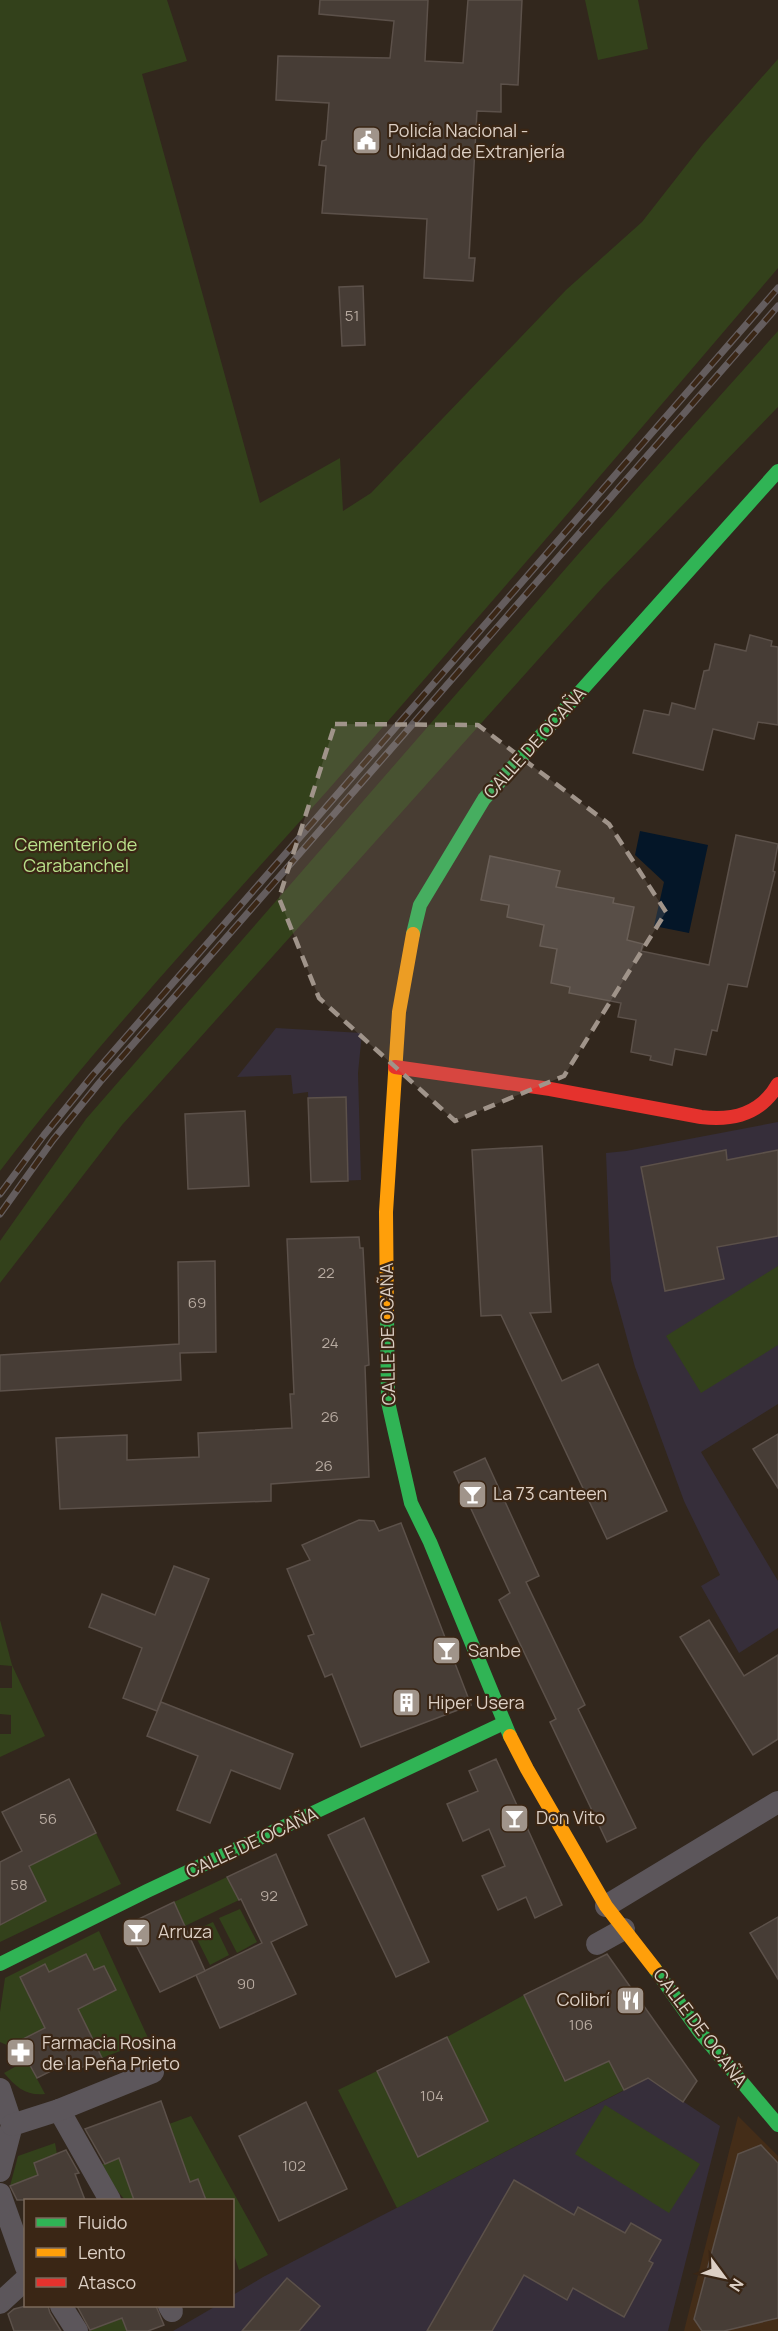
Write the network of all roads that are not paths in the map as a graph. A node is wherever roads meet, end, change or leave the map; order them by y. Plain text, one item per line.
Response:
1 (778, 471) edge
2 (395, 1067) junction
3 (778, 1083) edge
4 (504, 1723) junction
5 (778, 1802) edge
6 (606, 1906) junction
7 (624, 1929) junction
8 (597, 1944) dead end
9 (0, 1964) edge
10 (153, 2072) dead end
11 (0, 2089) edge
12 (59, 2110) junction
13 (12, 2125) junction
14 (778, 2125) edge
15 (0, 2171) edge
16 (0, 2194) edge
17 (109, 2199) edge
18 (24, 2261) edge
19 (24, 2281) edge
20 (0, 2303) edge
21 (62, 2307) edge
22 (77, 2331) edge

1 - 2 street, CALLE DE OCAÑA
2 - 3 street
2 - 4 street, CALLE DE OCAÑA
4 - 6 street, CALLE DE OCAÑA
4 - 9 street, CALLE DE OCAÑA
5 - 6 street
6 - 7 street, CALLE DE OCAÑA
7 - 8 street
7 - 14 street, CALLE DE OCAÑA
10 - 12 street
11 - 13 street
12 - 13 street
12 - 17 street
13 - 15 street
16 - 18 street
19 - 20 street
21 - 22 street

